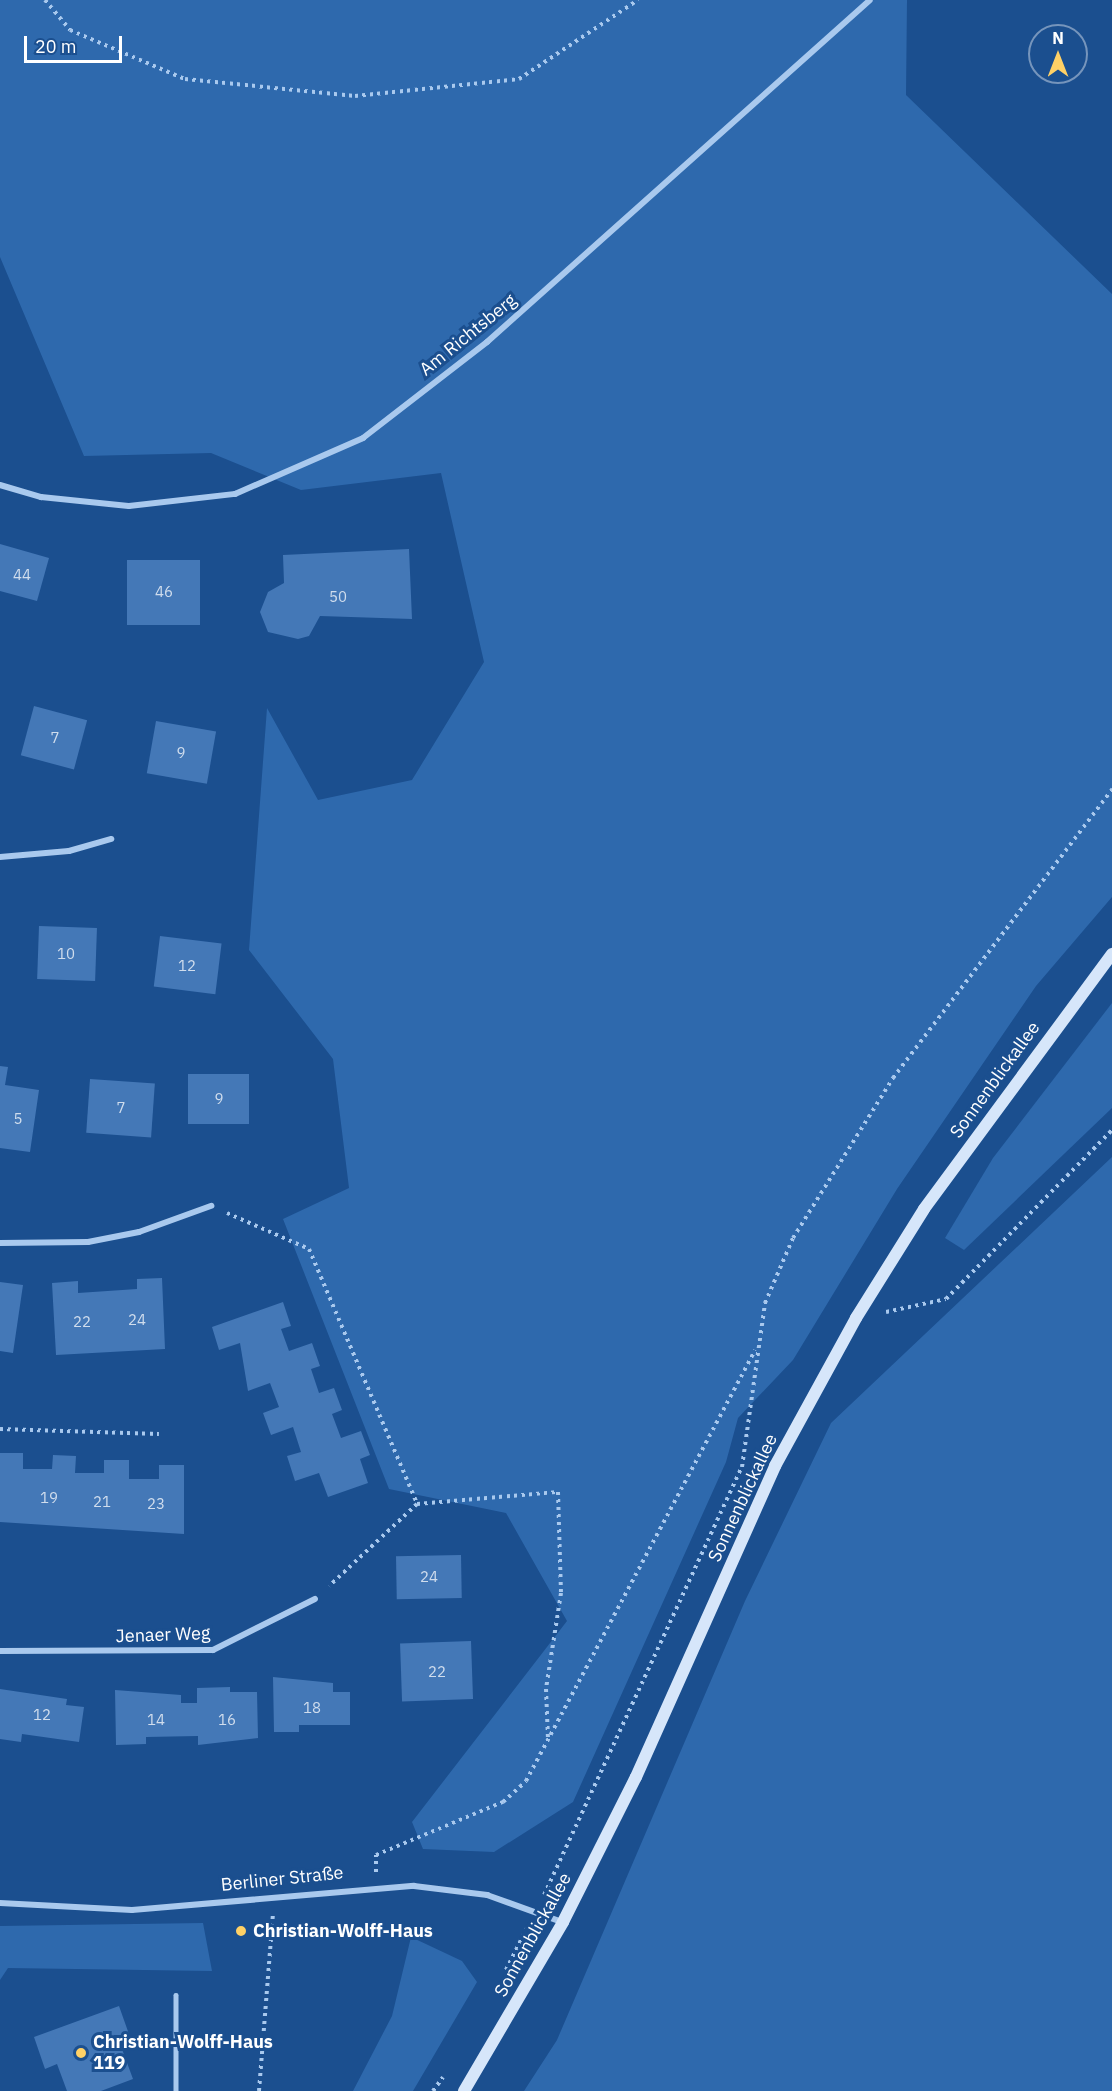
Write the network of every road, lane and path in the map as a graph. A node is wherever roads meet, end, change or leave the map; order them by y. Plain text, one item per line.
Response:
1 (45, 0) edge
2 (638, 0) edge
3 (870, 0) edge
4 (0, 485) edge
5 (1112, 789) edge
6 (111, 839) dead end
7 (0, 856) edge
8 (1112, 954) edge
9 (1112, 1130) edge
10 (211, 1206) joint
11 (0, 1243) edge
12 (856, 1318) junction
13 (757, 1347) junction
14 (0, 1429) edge
15 (159, 1434) dead end
16 (417, 1504) junction
17 (315, 1599) joint
18 (0, 1651) edge
19 (548, 1740) junction
20 (376, 1887) junction
21 (273, 1895) junction
22 (0, 1903) edge
23 (536, 1911) junction
24 (563, 1922) junction
25 (504, 1973) dead end
26 (176, 1995) dead end
27 (449, 2067) dead end
28 (176, 2091) edge
29 (259, 2091) edge
30 (433, 2091) edge
31 (464, 2091) edge

1 - 2 path
3 - 4 street, Am Richtsberg
5 - 13 path
6 - 7 street
8 - 12 main road, Sonnenblickallee
9 - 12 path
10 - 11 street
10 - 16 path
12 - 24 main road, Sonnenblickallee
13 - 19 path
13 - 23 path
14 - 15 path
16 - 17 path
16 - 19 path
17 - 18 street, Jenaer Weg
19 - 20 path
20 - 21 street, Berliner Straße
20 - 23 street, Berliner Straße
21 - 22 street, Berliner Straße
21 - 29 path
23 - 24 street, Berliner Straße
23 - 25 path
24 - 31 main road, Sonnenblickallee
26 - 28 lane
27 - 30 path

